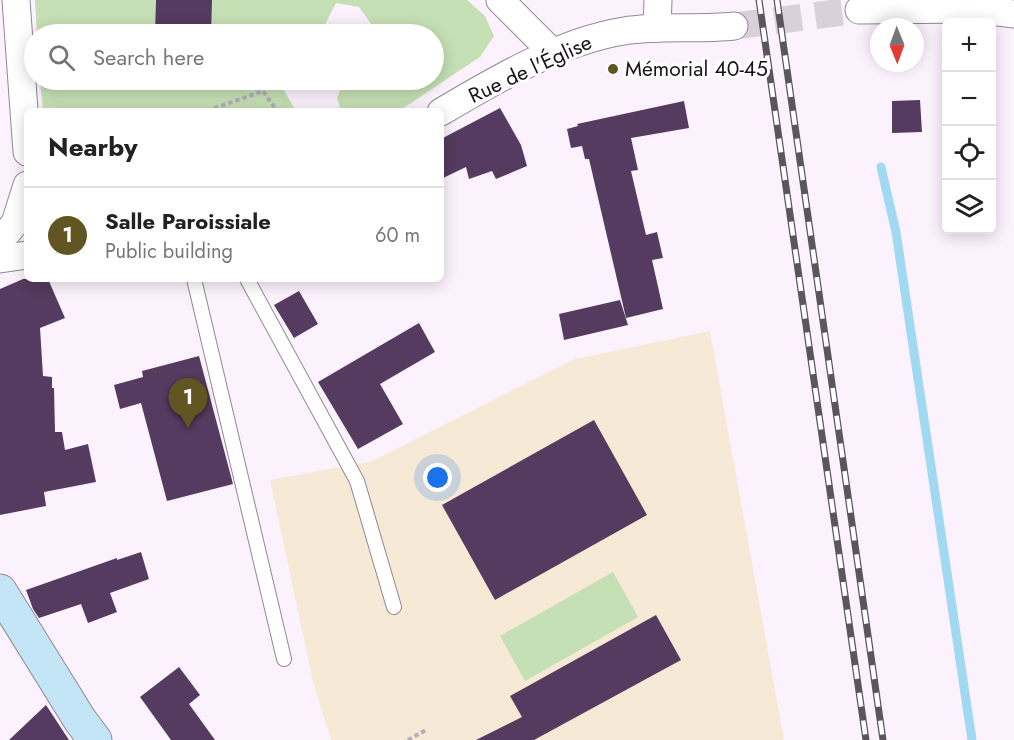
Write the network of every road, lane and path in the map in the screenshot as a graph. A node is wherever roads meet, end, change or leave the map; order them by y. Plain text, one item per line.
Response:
1 (16, 0) edge
2 (500, 0) edge
3 (658, 0) edge
4 (859, 10) tunnel mouth
5 (1014, 14) edge
6 (734, 26) tunnel mouth
7 (657, 28) junction
8 (553, 53) junction
9 (215, 108) edge
10 (275, 108) edge
11 (444, 110) edge
12 (24, 111) edge
13 (24, 195) edge
14 (0, 241) edge
15 (24, 255) edge
16 (0, 259) edge
17 (195, 282) edge
18 (249, 282) edge
19 (0, 591) edge
20 (394, 607) dead end
21 (284, 659) dead end
22 (426, 730) dead end
23 (95, 740) edge
24 (408, 740) edge

1 - 12 street
2 - 8 street
3 - 7 street
4 - 5 street
6 - 7 street, Rue de l'Église
7 - 8 street, Rue de l'Église
8 - 11 street, Rue de l'Église
9 - 10 path
13 - 14 street
15 - 16 street
17 - 21 lane
18 - 20 lane
19 - 23 street
22 - 24 path

